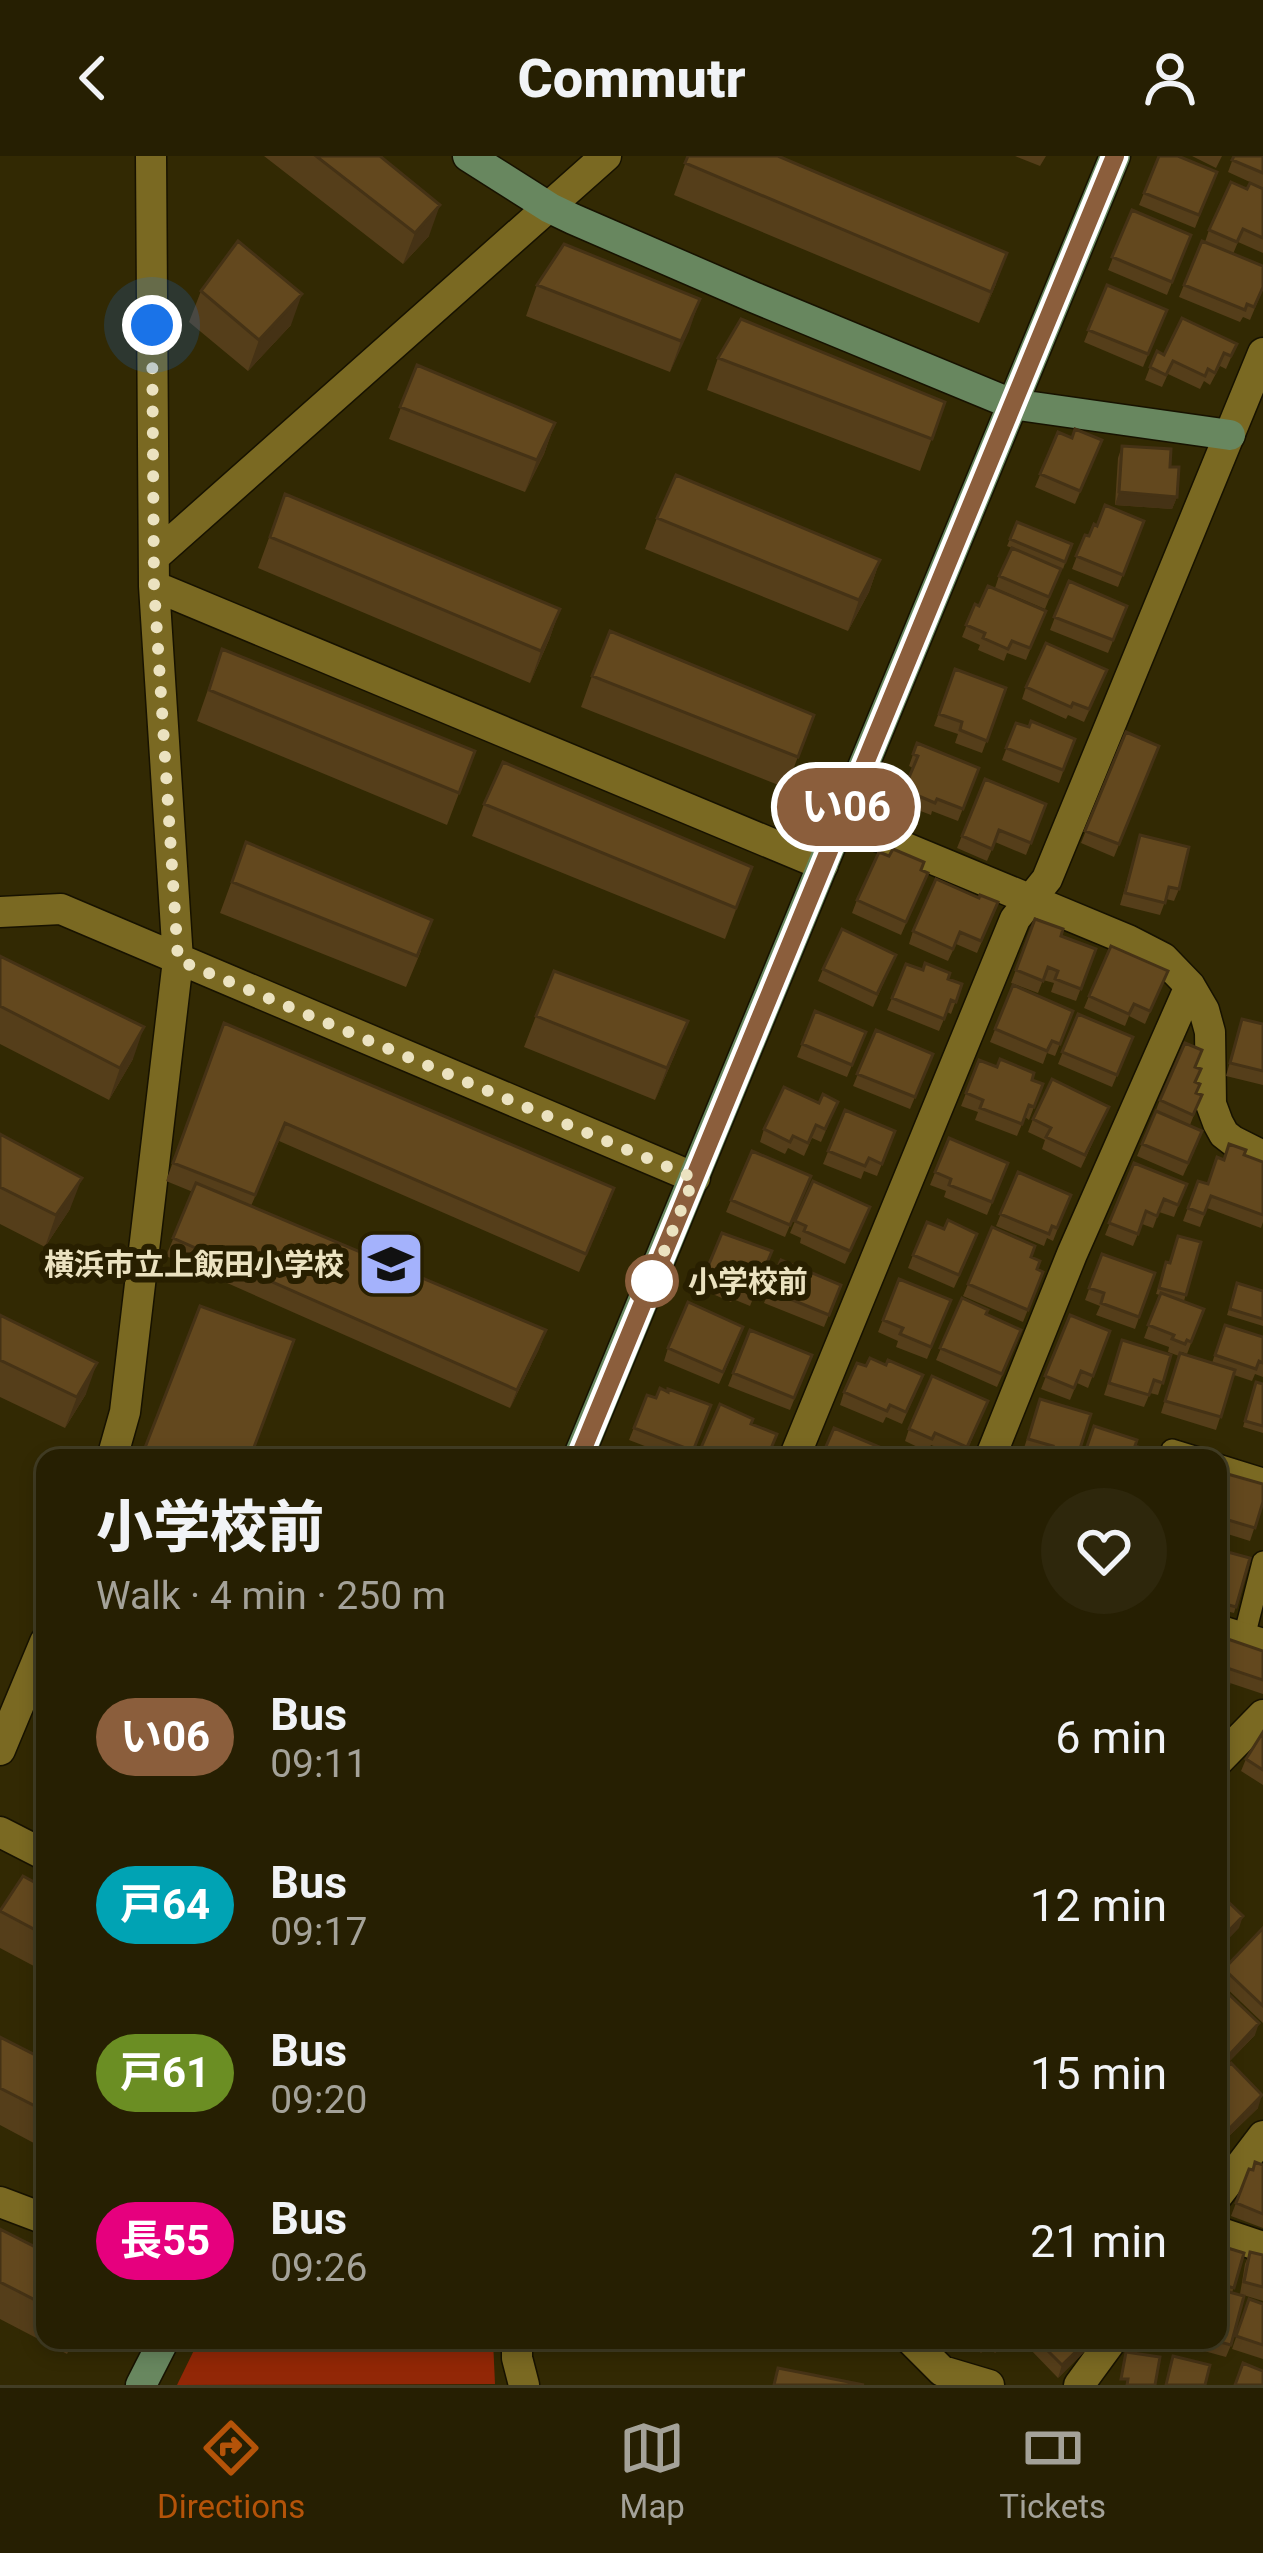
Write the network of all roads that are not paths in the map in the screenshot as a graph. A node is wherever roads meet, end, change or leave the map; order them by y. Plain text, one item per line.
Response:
1 (151, 156) edge
2 (468, 156) edge
3 (606, 156) edge
4 (1115, 156) edge
5 (550, 208) junction
6 (1263, 353) edge
7 (1012, 404) junction
8 (1230, 435) junction
9 (1263, 438) edge
10 (154, 572) junction
11 (841, 821) junction
12 (823, 865) junction
13 (1032, 900) junction
14 (0, 912) edge
15 (178, 960) junction
16 (1190, 986) junction
17 (1263, 1156) edge
18 (694, 1178) junction
19 (115, 1449) edge
20 (582, 1449) edge
21 (798, 1449) edge
22 (995, 1449) edge
23 (1227, 1468) edge
24 (1263, 1479) edge
25 (1263, 1562) edge
26 (1242, 1637) edge
27 (36, 1664) edge
28 (1263, 1714) edge
29 (0, 1750) edge
30 (1227, 1751) edge
31 (0, 1832) edge
32 (36, 1850) edge
33 (1263, 2136) edge
34 (1227, 2183) edge
35 (0, 2202) edge
36 (36, 2216) edge
37 (1227, 2235) edge
38 (1263, 2247) edge
39 (159, 2349) edge
40 (518, 2349) edge
41 (920, 2349) edge
42 (1105, 2349) edge
43 (141, 2385) edge
44 (524, 2385) edge
45 (989, 2385) edge
46 (1079, 2385) edge

1 - 10 street
2 - 5 street
3 - 5 street
4 - 7 street
5 - 7 street
5 - 10 street
6 - 8 street
7 - 8 street
7 - 11 street
8 - 9 street
8 - 13 street
10 - 12 street
10 - 15 street
11 - 12 street
11 - 13 street
12 - 18 street
13 - 16 street
13 - 21 street
14 - 15 street
15 - 18 street
15 - 19 street
16 - 17 street
16 - 22 street
18 - 20 street
23 - 24 lane
25 - 26 lane
27 - 29 street
28 - 30 street
31 - 32 street
33 - 34 street
35 - 36 street
37 - 38 street
39 - 43 street
40 - 44 street
41 - 45 street
42 - 46 street

